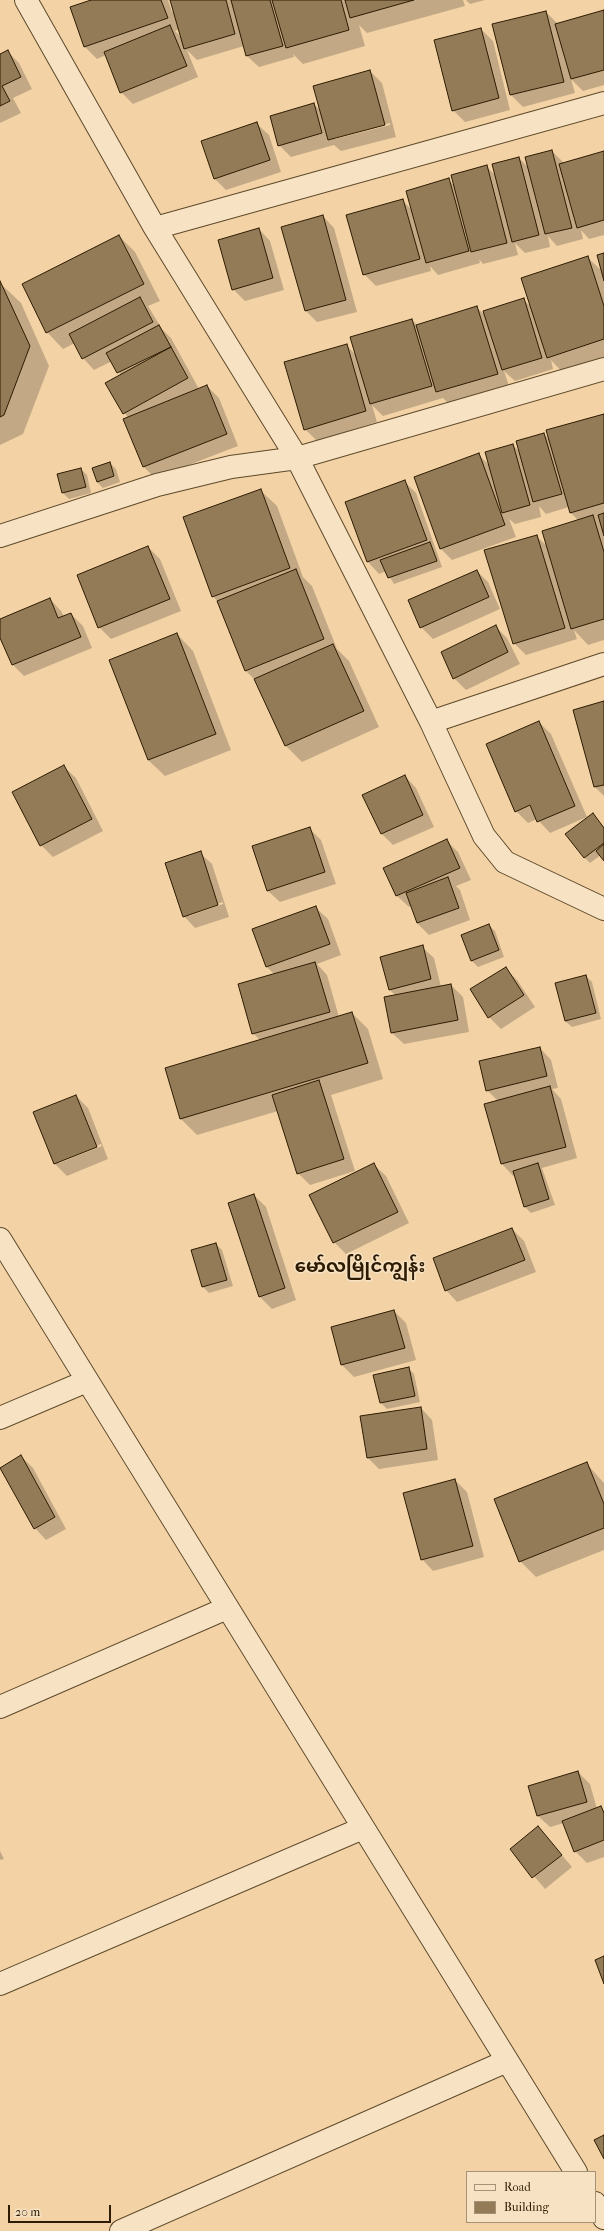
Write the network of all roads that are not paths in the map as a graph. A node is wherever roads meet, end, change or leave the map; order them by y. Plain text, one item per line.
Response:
1 (26, 0) edge
2 (604, 103) edge
3 (155, 228) junction
4 (604, 369) edge
5 (297, 458) junction
6 (0, 536) edge
7 (604, 664) edge
8 (431, 722) junction
9 (604, 909) edge
10 (0, 1239) edge
11 (87, 1381) junction
12 (0, 1418) edge
13 (227, 1608) junction
14 (0, 1707) edge
15 (364, 1828) junction
16 (0, 1984) edge
17 (507, 2061) junction
18 (575, 2171) edge
19 (596, 2206) edge
20 (604, 2218) edge
21 (121, 2231) edge

1 - 3 street
2 - 3 street
3 - 5 street
4 - 5 street
5 - 6 street
5 - 8 street
7 - 8 street
8 - 9 street
10 - 11 street
11 - 12 street
11 - 13 street
13 - 14 street
13 - 15 street
15 - 16 street
15 - 17 street
17 - 18 street
17 - 21 street
19 - 20 street

